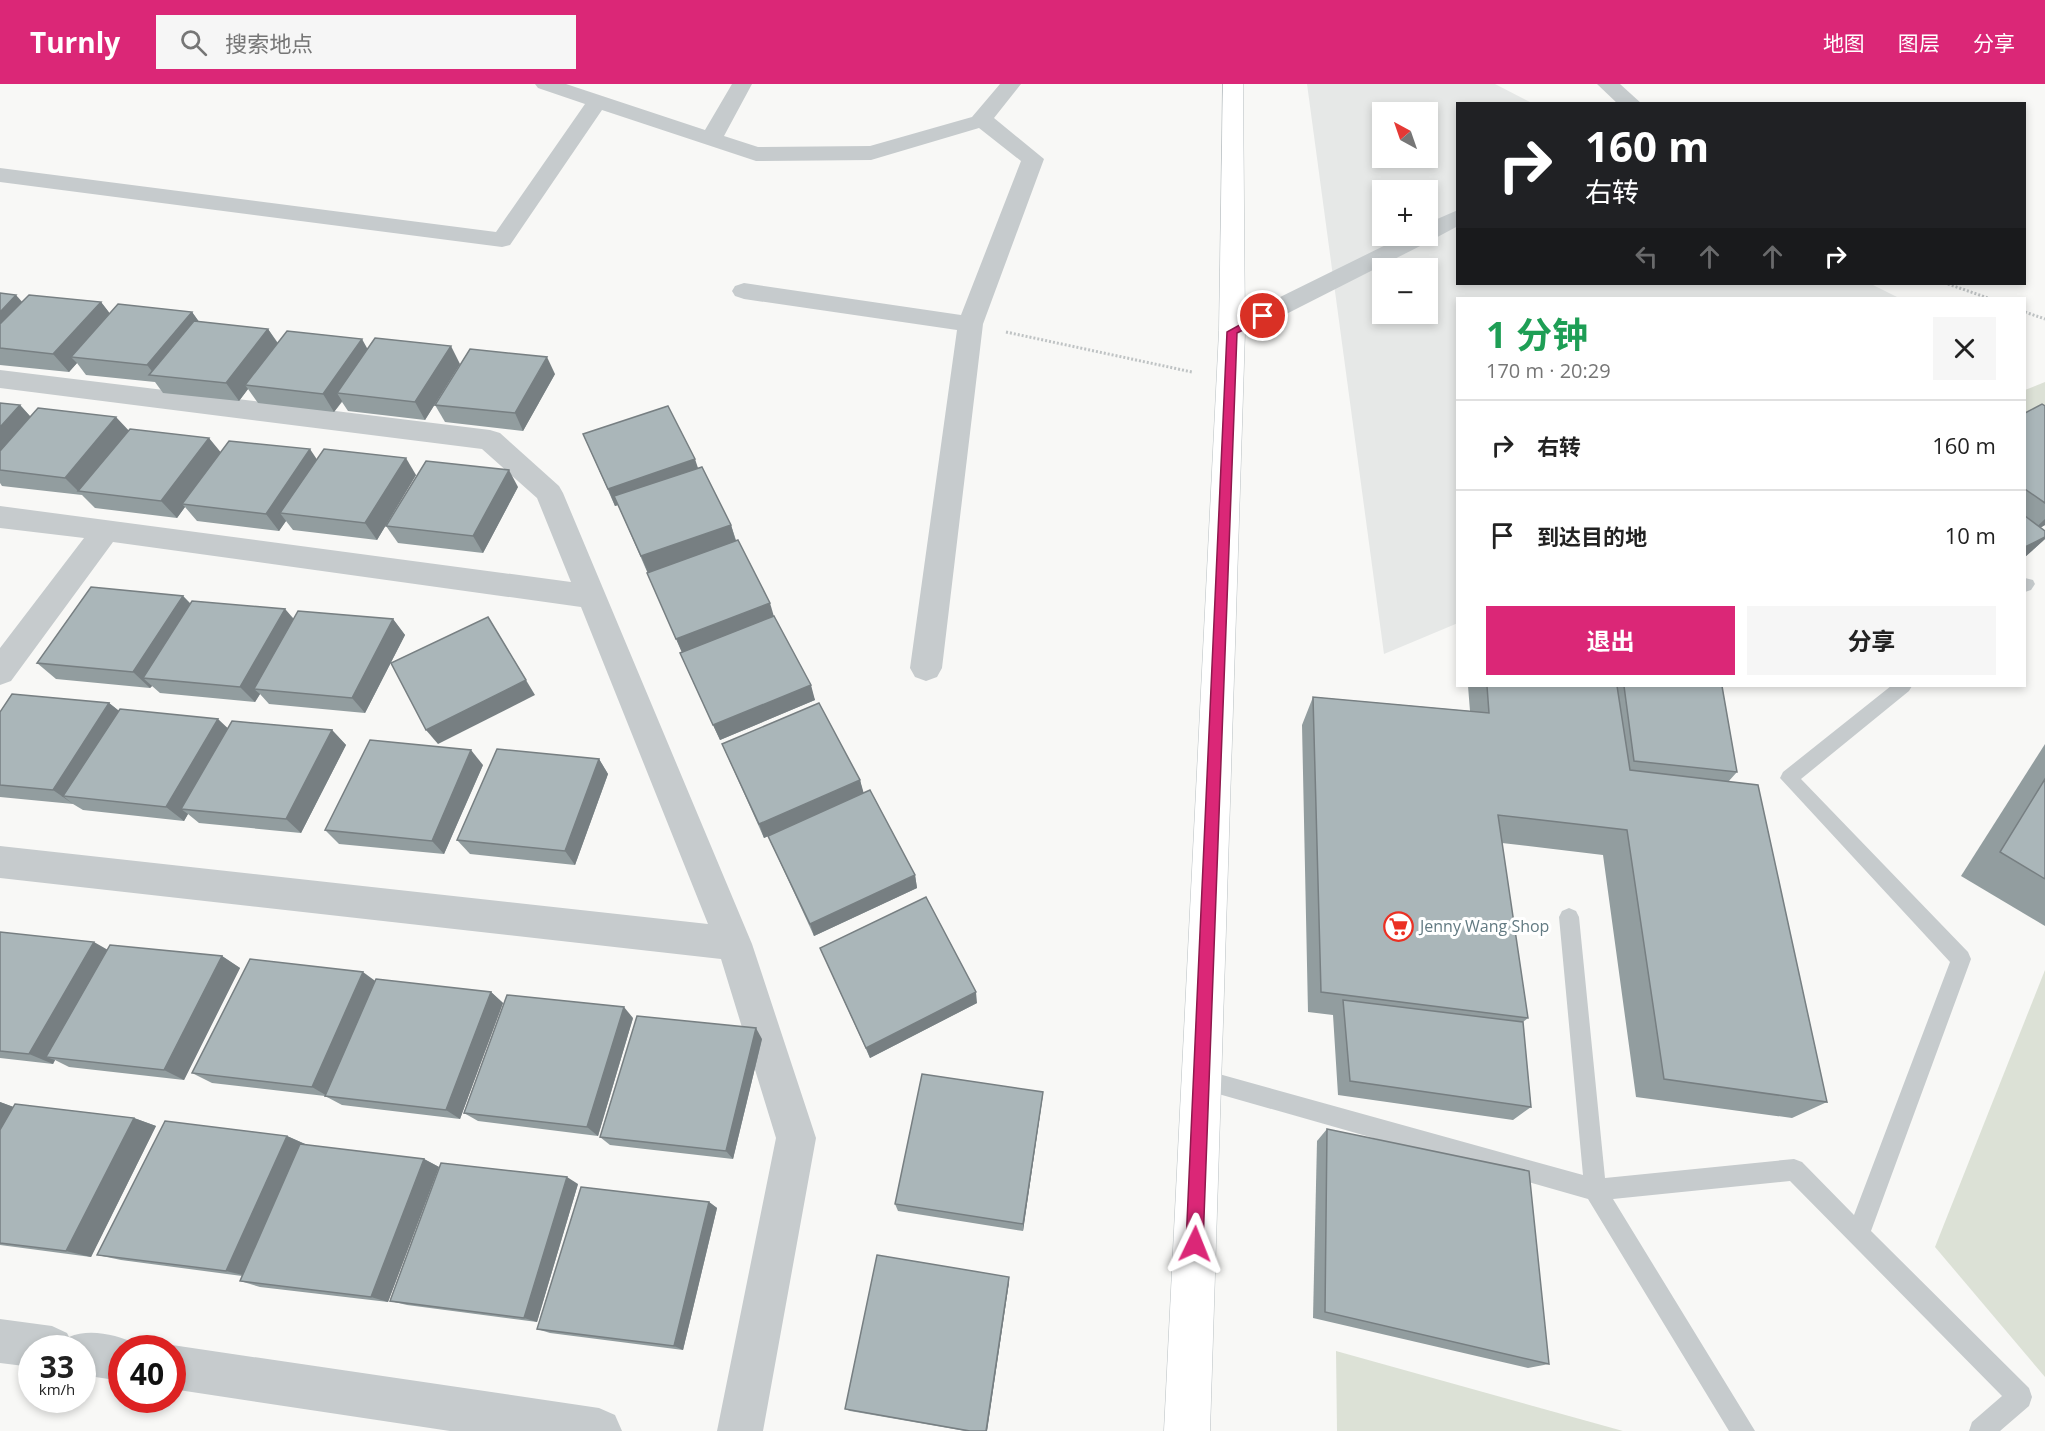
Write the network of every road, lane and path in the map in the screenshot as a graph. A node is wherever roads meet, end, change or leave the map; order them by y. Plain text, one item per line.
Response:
1 (742, 84) edge
2 (1011, 84) edge
3 (1233, 84) edge
4 (1607, 84) edge
5 (552, 85) edge
6 (598, 101) junction
7 (1630, 102) edge
8 (981, 118) junction
9 (711, 139) junction
10 (0, 175) edge
11 (1456, 218) edge
12 (1438, 227) edge
13 (1402, 246) edge
14 (1951, 285) edge
15 (744, 291) dead end
16 (1985, 297) edge
17 (2026, 312) edge
18 (2045, 320) edge
19 (970, 324) junction
20 (1232, 332) junction
21 (1230, 378) junction
22 (0, 379) edge
23 (0, 517) edge
24 (106, 530) junction
25 (593, 597) junction
26 (926, 668) dead end
27 (0, 672) edge
28 (1902, 687) edge
29 (0, 862) edge
30 (1569, 917) dead end
31 (734, 944) junction
32 (1202, 1080) junction
33 (1595, 1190) junction
34 (1858, 1235) junction
35 (0, 1341) edge
36 (18, 1343) edge
37 (186, 1369) edge
38 (599, 1431) edge
39 (740, 1431) edge
40 (1187, 1431) edge
41 (1743, 1431) edge
42 (1981, 1431) edge

1 - 9 street
2 - 8 street
3 - 20 street
4 - 7 street
5 - 6 street
6 - 9 street
6 - 10 street
8 - 9 street
8 - 19 street
11 - 12 street
13 - 20 street
14 - 16 path
15 - 19 street
17 - 18 path
19 - 21 path
19 - 26 street
20 - 21 street
21 - 32 street
22 - 25 street
23 - 24 street
24 - 25 street
24 - 27 street
25 - 31 street
28 - 34 lane
29 - 31 street
30 - 33 lane
31 - 39 street
32 - 33 lane
32 - 40 street
33 - 34 lane
33 - 41 lane
34 - 42 lane
35 - 36 street
37 - 38 street

